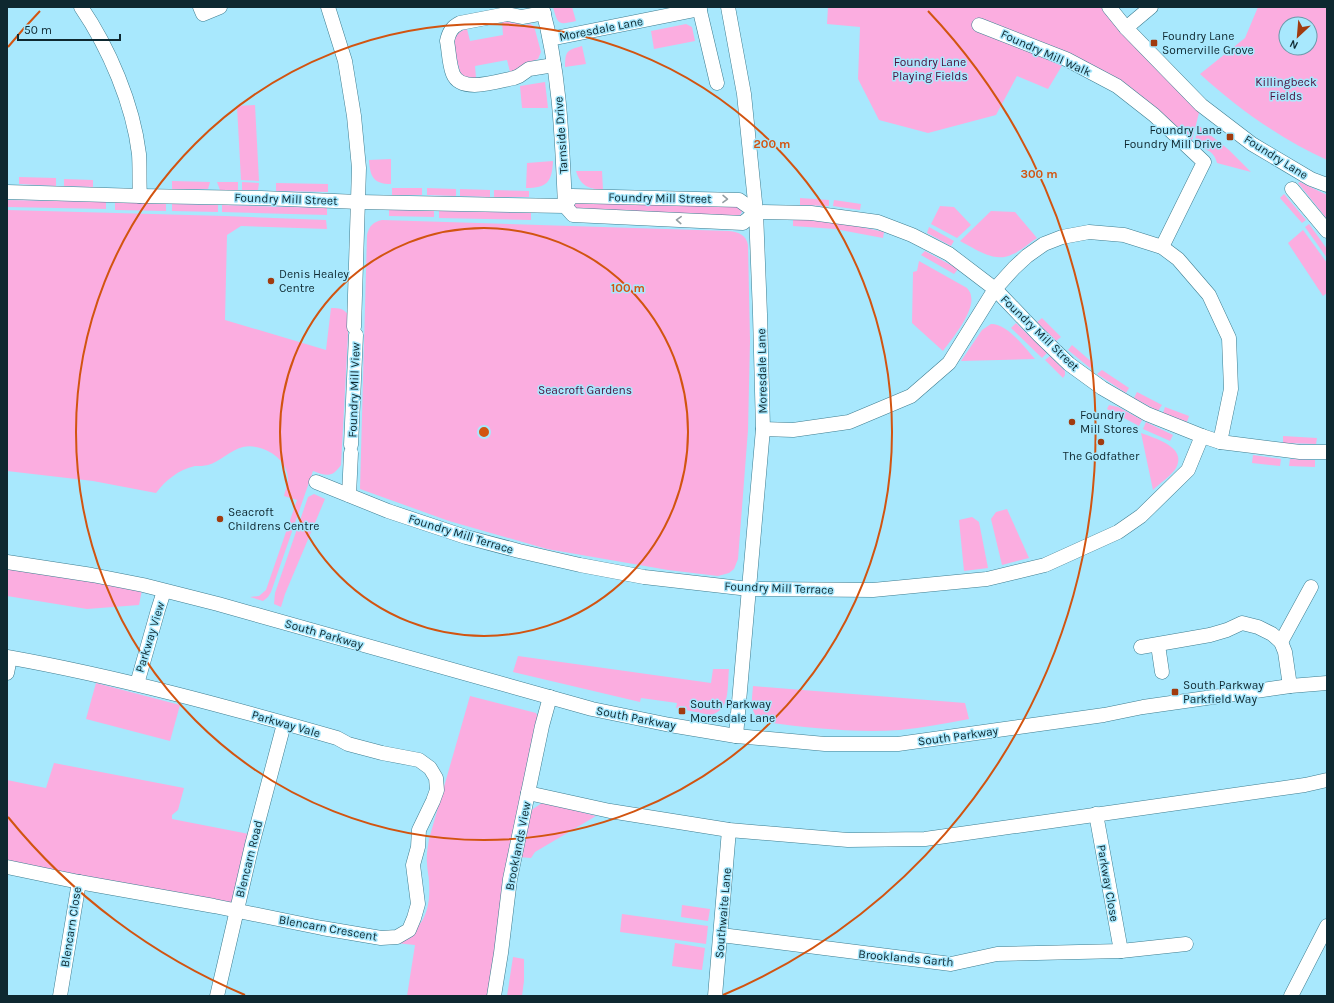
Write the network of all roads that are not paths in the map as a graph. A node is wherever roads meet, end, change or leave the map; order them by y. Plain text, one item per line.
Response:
1 (81, 7) edge
2 (200, 7) edge
3 (220, 7) edge
4 (328, 7) edge
5 (728, 7) edge
6 (1109, 7) edge
7 (1151, 7) edge
8 (699, 8) edge
9 (543, 10) edge
10 (979, 25) dead end
11 (1126, 28) junction
12 (550, 39) junction
13 (554, 65) junction
14 (717, 83) dead end
15 (1327, 186) edge
16 (1292, 189) dead end
17 (7, 192) edge
18 (140, 196) junction
19 (359, 202) junction
20 (565, 206) junction
21 (756, 212) junction
22 (1327, 231) edge
23 (1162, 247) junction
24 (995, 289) junction
25 (763, 429) junction
26 (1202, 436) junction
27 (1220, 442) junction
28 (1327, 452) edge
29 (316, 482) dead end
30 (349, 495) junction
31 (7, 562) edge
32 (1311, 587) dead end
33 (749, 589) junction
34 (164, 591) junction
35 (1281, 642) junction
36 (1158, 645) junction
37 (1141, 647) dead end
38 (9, 658) edge
39 (1162, 672) dead end
40 (7, 673) edge
41 (1327, 683) edge
42 (137, 684) junction
43 (1290, 686) junction
44 (550, 697) junction
45 (284, 724) junction
46 (736, 736) junction
47 (430, 768) joint
48 (1327, 780) edge
49 (528, 793) junction
50 (1096, 814) junction
51 (729, 830) junction
52 (7, 867) edge
53 (79, 882) junction
54 (236, 910) junction
55 (1327, 926) edge
56 (721, 935) junction
57 (1186, 944) dead end
58 (1121, 951) junction
59 (60, 996) edge
60 (217, 996) edge
61 (494, 996) edge
62 (716, 996) edge
63 (1291, 996) edge

1 - 18 street
2 - 3 street
4 - 19 street, Foundry Mill View
5 - 21 street, Moresdale Lane
6 - 11 street, Foundry Lane
7 - 11 street
8 - 12 street, Moresdale Lane
8 - 14 street, Moresdale Lane
9 - 12 street, Tarnside Drive
9 - 13 street, Tarnside Drive
10 - 23 street, Foundry Mill Walk
11 - 15 street, Foundry Lane
12 - 13 street, Tarnside Drive
13 - 20 street, Tarnside Drive
16 - 22 street
17 - 18 street, Foundry Mill Street
18 - 19 street, Foundry Mill Street
19 - 20 street, Foundry Mill Street
19 - 30 street, Foundry Mill View
21 -> 20 street, Foundry Mill Street
20 -> 21 street, Foundry Mill Street
21 - 24 street, Foundry Mill Street
21 - 25 street, Moresdale Lane
23 - 24 street
23 - 27 street
24 - 25 street
24 - 26 street, Foundry Mill Street
25 - 33 street, Moresdale Lane
26 - 27 street, Foundry Mill Street
26 - 33 street, Foundry Mill Terrace
27 - 28 street, Foundry Mill Street
29 - 30 street, Foundry Mill Terrace
30 - 33 street, Foundry Mill Terrace
31 - 34 street, South Parkway
32 - 35 street
33 - 46 street, Moresdale Lane
34 - 42 street, Parkway View
34 - 44 street, South Parkway
35 - 36 street
35 - 43 street
36 - 37 street
36 - 39 street
38 - 40 street
38 - 42 street
41 - 43 street, South Parkway
42 - 45 street, Parkway Vale
43 - 46 street, South Parkway
44 - 46 street, South Parkway
44 - 49 street, Brooklands View
45 - 47 street, Parkway Vale
45 - 54 street, Blencarn Road
47 - 54 street, Blencarn Crescent
48 - 50 street
49 - 51 street
49 - 61 street, Brooklands View
50 - 51 street
50 - 58 street, Parkway Close
51 - 56 street, Southwaite Lane
52 - 53 street, Blencarn Close
53 - 54 street, Blencarn Crescent
53 - 59 street, Blencarn Close
54 - 60 street, Blencarn Road
55 - 63 street
56 - 58 street, Brooklands Garth
56 - 62 street, Southwaite Lane
57 - 58 street, Brooklands Garth

